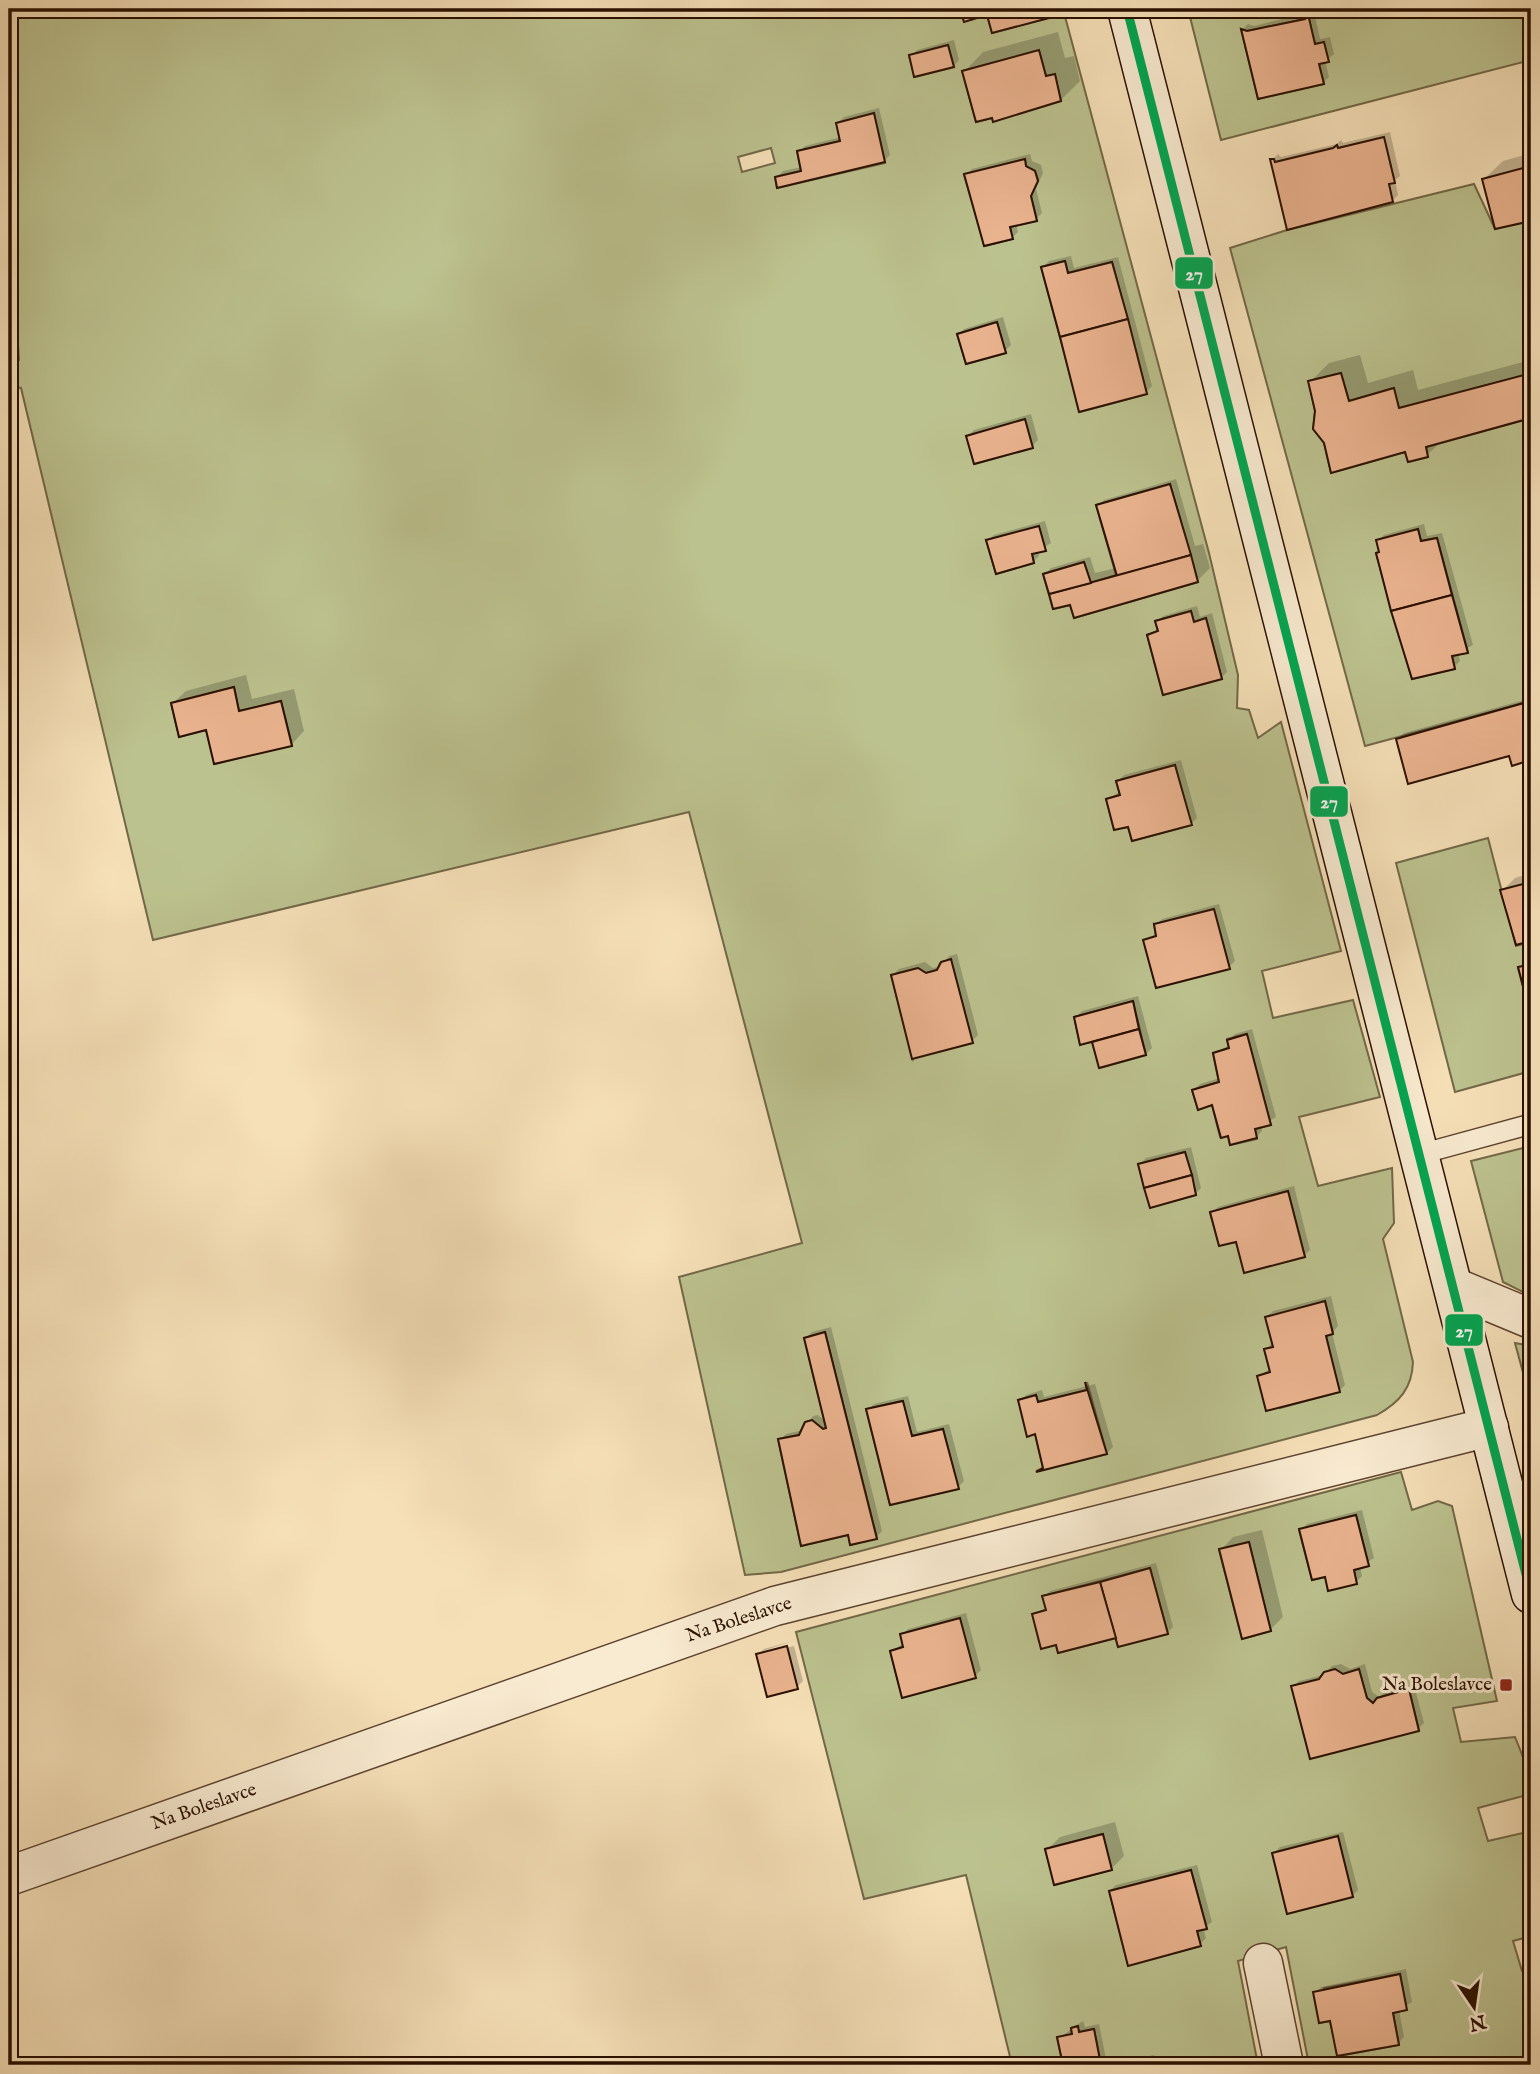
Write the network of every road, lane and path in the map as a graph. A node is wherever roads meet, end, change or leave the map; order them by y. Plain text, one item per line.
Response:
1 (1127, 9) edge
2 (1531, 1124) edge
3 (1421, 1154) junction
4 (1454, 1287) junction
5 (1531, 1319) edge
6 (1489, 1427) junction
7 (1531, 1594) edge
8 (9, 1876) edge
9 (1263, 1962) dead end
10 (1284, 2065) edge

1 - 3 street
2 - 3 lane
3 - 4 street
4 - 5 street
4 - 6 street
6 - 7 street
6 - 8 street, Na Boleslavce
9 - 10 street

